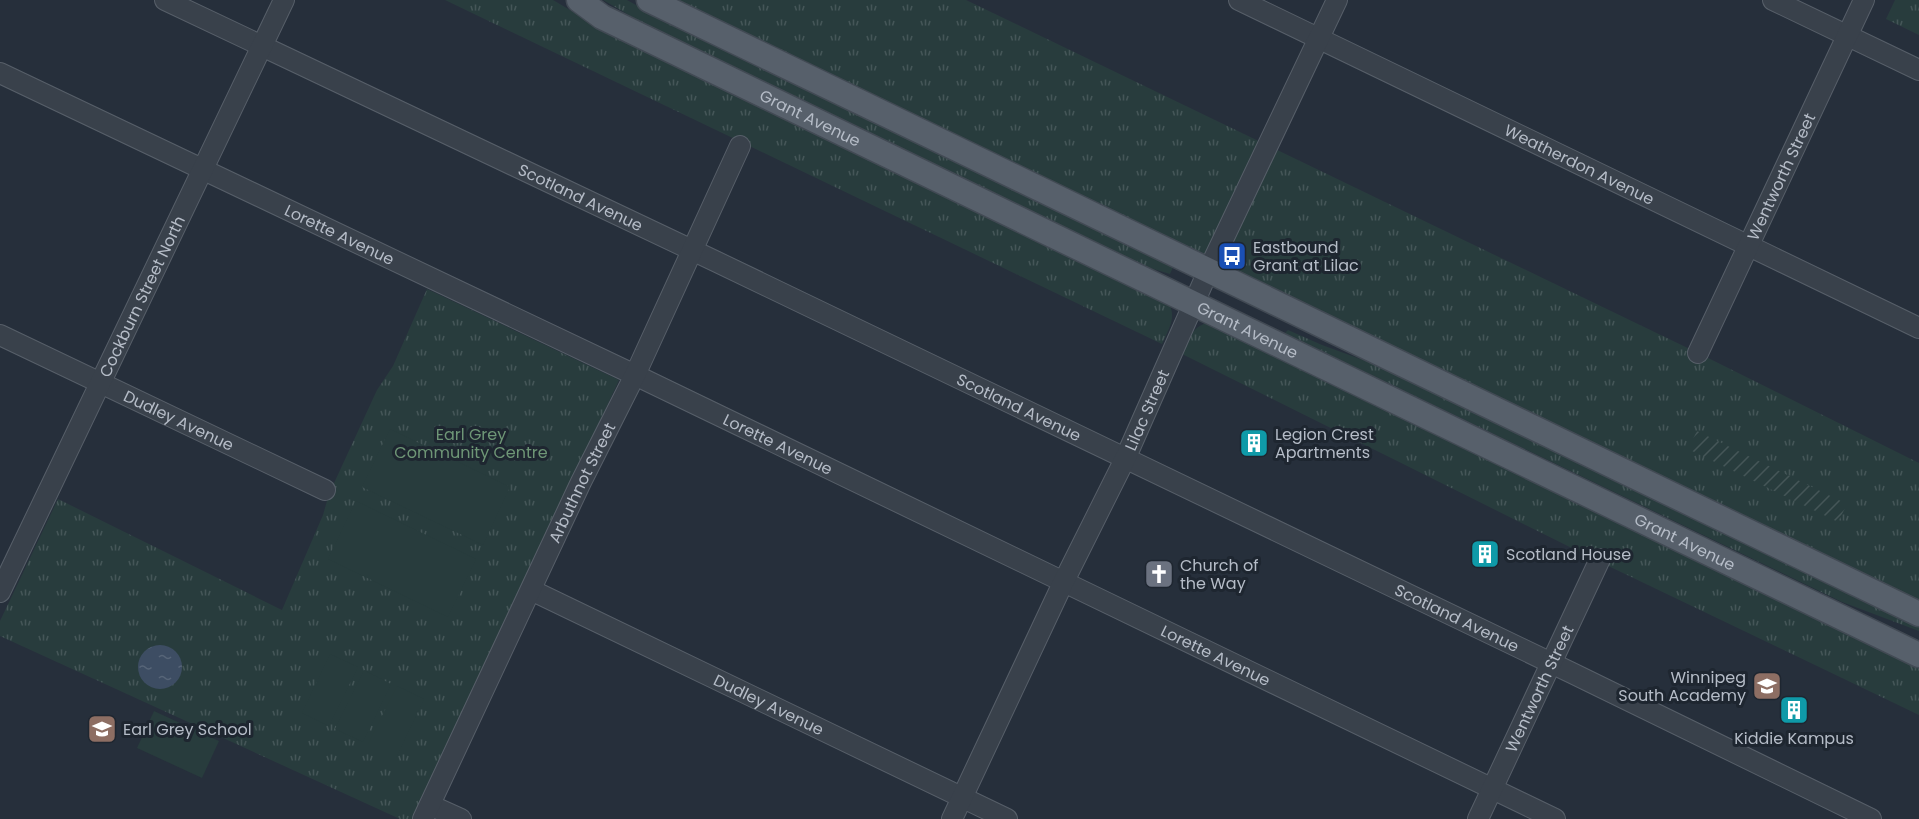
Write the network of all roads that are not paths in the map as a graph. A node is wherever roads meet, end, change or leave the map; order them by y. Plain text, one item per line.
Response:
1 (165, 0) edge
2 (284, 0) edge
3 (579, 0) edge
4 (649, 0) edge
5 (1239, 0) edge
6 (1337, 0) edge
7 (1773, 0) edge
8 (1864, 0) edge
9 (1847, 36) junction
10 (1319, 39) junction
11 (261, 47) junction
12 (1919, 70) edge
13 (0, 73) edge
14 (740, 146) dead end
15 (202, 169) junction
16 (1748, 246) junction
17 (691, 250) junction
18 (1209, 269) junction
19 (1194, 303) junction
20 (1919, 328) edge
21 (0, 335) edge
22 (1698, 353) dead end
23 (635, 375) junction
24 (100, 384) junction
25 (1125, 459) junction
26 (325, 490) dead end
27 (1600, 559) dead end
28 (1063, 583) junction
29 (531, 590) junction
30 (0, 592) edge
31 (1919, 614) edge
32 (1919, 654) edge
33 (1552, 663) junction
34 (1492, 789) junction
35 (963, 798) junction
36 (426, 812) edge
37 (461, 819) edge
38 (952, 819) edge
39 (1007, 819) edge
40 (1478, 819) edge
41 (1555, 819) edge
42 (1871, 819) edge

1 - 11 street, Scotland Avenue
2 - 11 street, Cockburn Street North
3 - 19 main road, Grant Avenue
4 - 18 main road
5 - 10 street, Weatherdon Avenue
6 - 10 street, Lilac Street
7 - 9 street
8 - 9 street, Wentworth Street
9 - 12 street
9 - 16 street, Wentworth Street
10 - 16 street, Weatherdon Avenue
10 - 18 street, Lilac Street
11 - 15 street, Cockburn Street North
11 - 17 street, Scotland Avenue
13 - 15 street, Lorette Avenue
14 - 17 street, Arbuthnot Street
15 - 23 street, Lorette Avenue
15 - 24 street, Cockburn Street North
16 - 20 street, Weatherdon Avenue
16 - 22 street, Wentworth Street
17 - 23 street, Arbuthnot Street
17 - 25 street, Scotland Avenue
18 - 19 street, Lilac Street
18 - 31 main road
19 - 25 street, Lilac Street
19 - 32 main road, Grant Avenue
21 - 24 street, Dudley Avenue
23 - 28 street, Lorette Avenue
23 - 29 street, Arbuthnot Street
24 - 26 street, Dudley Avenue
24 - 30 street, Cockburn Street North
25 - 28 street, Lilac Street
25 - 33 street, Scotland Avenue
27 - 33 street, Wentworth Street
28 - 34 street, Lorette Avenue
28 - 35 street, Lilac Street
29 - 35 street, Dudley Avenue
29 - 36 street, Arbuthnot Street
33 - 34 street, Wentworth Street
33 - 42 street, Scotland Avenue
34 - 40 street, Wentworth Street
34 - 41 street, Lorette Avenue
35 - 38 street, Lilac Street
35 - 39 street, Dudley Avenue
36 - 37 street

